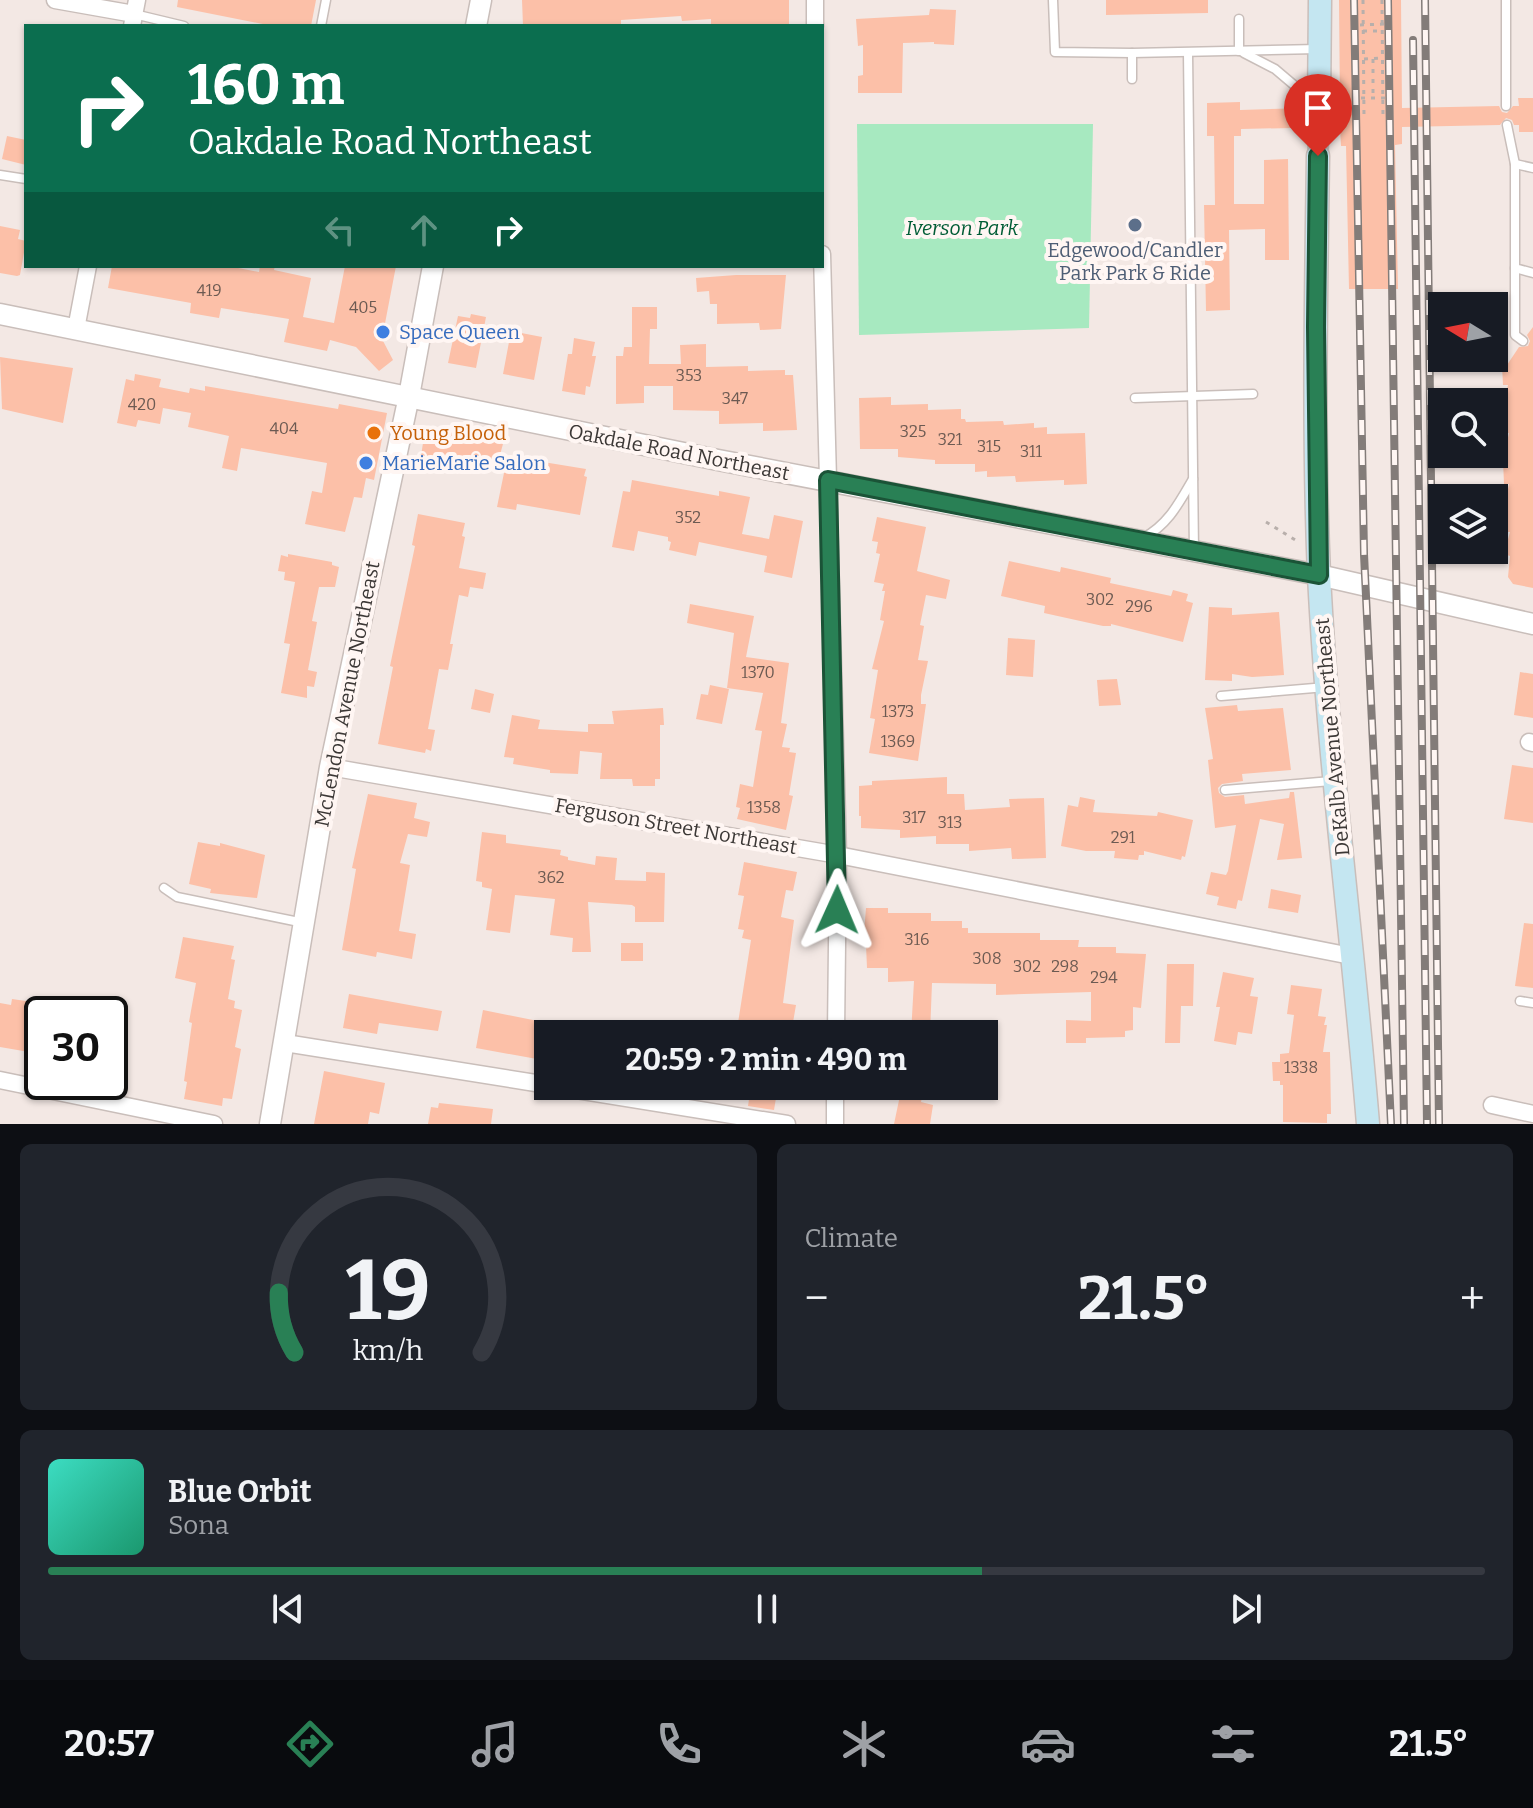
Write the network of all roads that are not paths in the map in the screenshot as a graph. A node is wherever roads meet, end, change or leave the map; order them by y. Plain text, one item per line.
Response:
1 (55, 0) edge
2 (326, 0) edge
3 (481, 0) edge
4 (815, 0) edge
5 (1053, 0) edge
6 (1320, 0) edge
7 (1506, 0) edge
8 (134, 13) edge
9 (1239, 19) dead end
10 (176, 24) edge
11 (321, 24) edge
12 (476, 24) edge
13 (815, 24) edge
14 (1320, 49) junction
15 (1239, 51) junction
16 (1132, 53) junction
17 (1188, 53) junction
18 (1132, 79) dead end
19 (1319, 106) joint
20 (1506, 106) dead end
21 (1507, 125) dead end
22 (1318, 156) tunnel mouth
23 (1515, 164) junction
24 (1533, 168) edge
25 (0, 175) edge
26 (24, 179) edge
27 (88, 268) edge
28 (433, 268) edge
29 (822, 268) edge
30 (1515, 268) junction
31 (1533, 273) edge
32 (0, 314) edge
33 (76, 329) junction
34 (1523, 341) dead end
35 (1253, 394) dead end
36 (1191, 395) junction
37 (409, 396) junction
38 (1135, 398) dead end
39 (1193, 479) junction
40 (828, 480) junction
41 (1136, 541) junction
42 (1194, 552) junction
43 (1319, 575) junction
44 (1533, 624) edge
45 (1327, 687) junction
46 (1221, 696) dead end
47 (330, 767) junction
48 (1336, 781) junction
49 (1225, 790) dead end
50 (838, 855) junction
51 (164, 888) dead end
52 (304, 923) junction
53 (1351, 956) junction
54 (1520, 1001) dead end
55 (1533, 1003) edge
56 (836, 1020) edge
57 (285, 1043) junction
58 (0, 1080) edge
59 (534, 1083) edge
60 (637, 1100) edge
61 (835, 1100) edge
62 (1492, 1105) dead end
63 (1533, 1114) edge
64 (214, 1124) edge
65 (270, 1124) edge
66 (787, 1124) edge
67 (835, 1124) edge
68 (1368, 1124) edge

1 - 8 street
2 - 11 lane
3 - 12 street
4 - 13 street
5 - 16 lane
6 - 14 main road
7 - 20 lane
8 - 10 lane
9 - 15 lane
14 - 15 lane
14 - 19 main road
15 - 17 lane
15 - 19 lane
16 - 17 lane
16 - 18 lane
17 - 36 lane
21 - 23 lane
22 - 43 main road, DeKalb Avenue Northeast
23 - 24 lane
23 - 30 lane
25 - 26 lane
27 - 33 street
28 - 37 street, McLendon Avenue Northeast
29 - 40 street
30 - 31 lane
30 - 34 lane
32 - 33 street, Oakdale Road Northeast
33 - 37 street, Oakdale Road Northeast
35 - 36 lane
36 - 38 lane
36 - 39 lane
37 - 40 street, Oakdale Road Northeast
37 - 47 street, McLendon Avenue Northeast
39 - 41 lane
39 - 42 lane
40 - 41 street, Oakdale Road Northeast
40 - 50 street
41 - 42 street, Oakdale Road Northeast
42 - 43 street, Oakdale Road Northeast
43 - 44 street, Oakdale Road Northeast
43 - 45 main road, DeKalb Avenue Northeast
45 - 46 lane
45 - 48 main road, DeKalb Avenue Northeast
47 - 50 street, Ferguson Street Northeast
47 - 52 street, McLendon Avenue Northeast
48 - 49 lane
48 - 53 main road, DeKalb Avenue Northeast
50 - 53 street, Ferguson Street Northeast
50 - 56 street
51 - 52 lane
52 - 57 street, McLendon Avenue Northeast
53 - 68 main road, DeKalb Avenue Northeast
54 - 55 lane
57 - 59 street
57 - 65 street, McLendon Avenue Northeast
58 - 64 street
60 - 66 street
61 - 67 street
62 - 63 street

